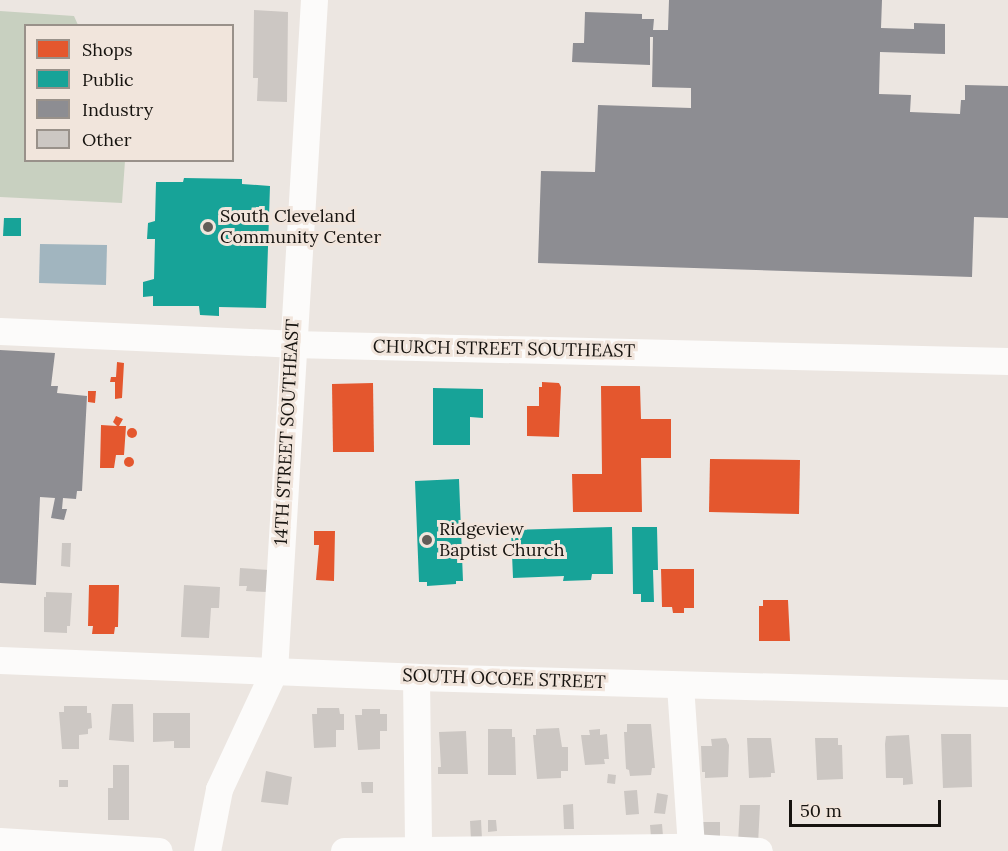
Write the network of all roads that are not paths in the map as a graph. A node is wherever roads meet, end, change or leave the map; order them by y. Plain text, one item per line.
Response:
1 (314, 0) edge
2 (0, 331) edge
3 (292, 344) junction
4 (1008, 361) edge
5 (0, 660) edge
6 (273, 671) junction
7 (416, 677) junction
8 (680, 684) junction
9 (1008, 693) edge
10 (0, 842) edge
11 (691, 847) junction
12 (418, 850) edge
13 (159, 851) edge
14 (207, 851) edge
15 (344, 851) edge
16 (759, 851) edge

1 - 3 street, 14TH STREET SOUTHEAST
2 - 3 street, CHURCH STREET SOUTHEAST
3 - 4 street, CHURCH STREET SOUTHEAST
3 - 6 street, 14TH STREET SOUTHEAST
5 - 6 street, SOUTH OCOEE STREET
6 - 7 street, SOUTH OCOEE STREET
6 - 14 street, 14TH STREET SOUTHEAST
7 - 8 street, SOUTH OCOEE STREET
7 - 12 street
8 - 9 street, SOUTH OCOEE STREET
8 - 11 street
10 - 13 street
11 - 12 street
11 - 16 street
12 - 15 street

